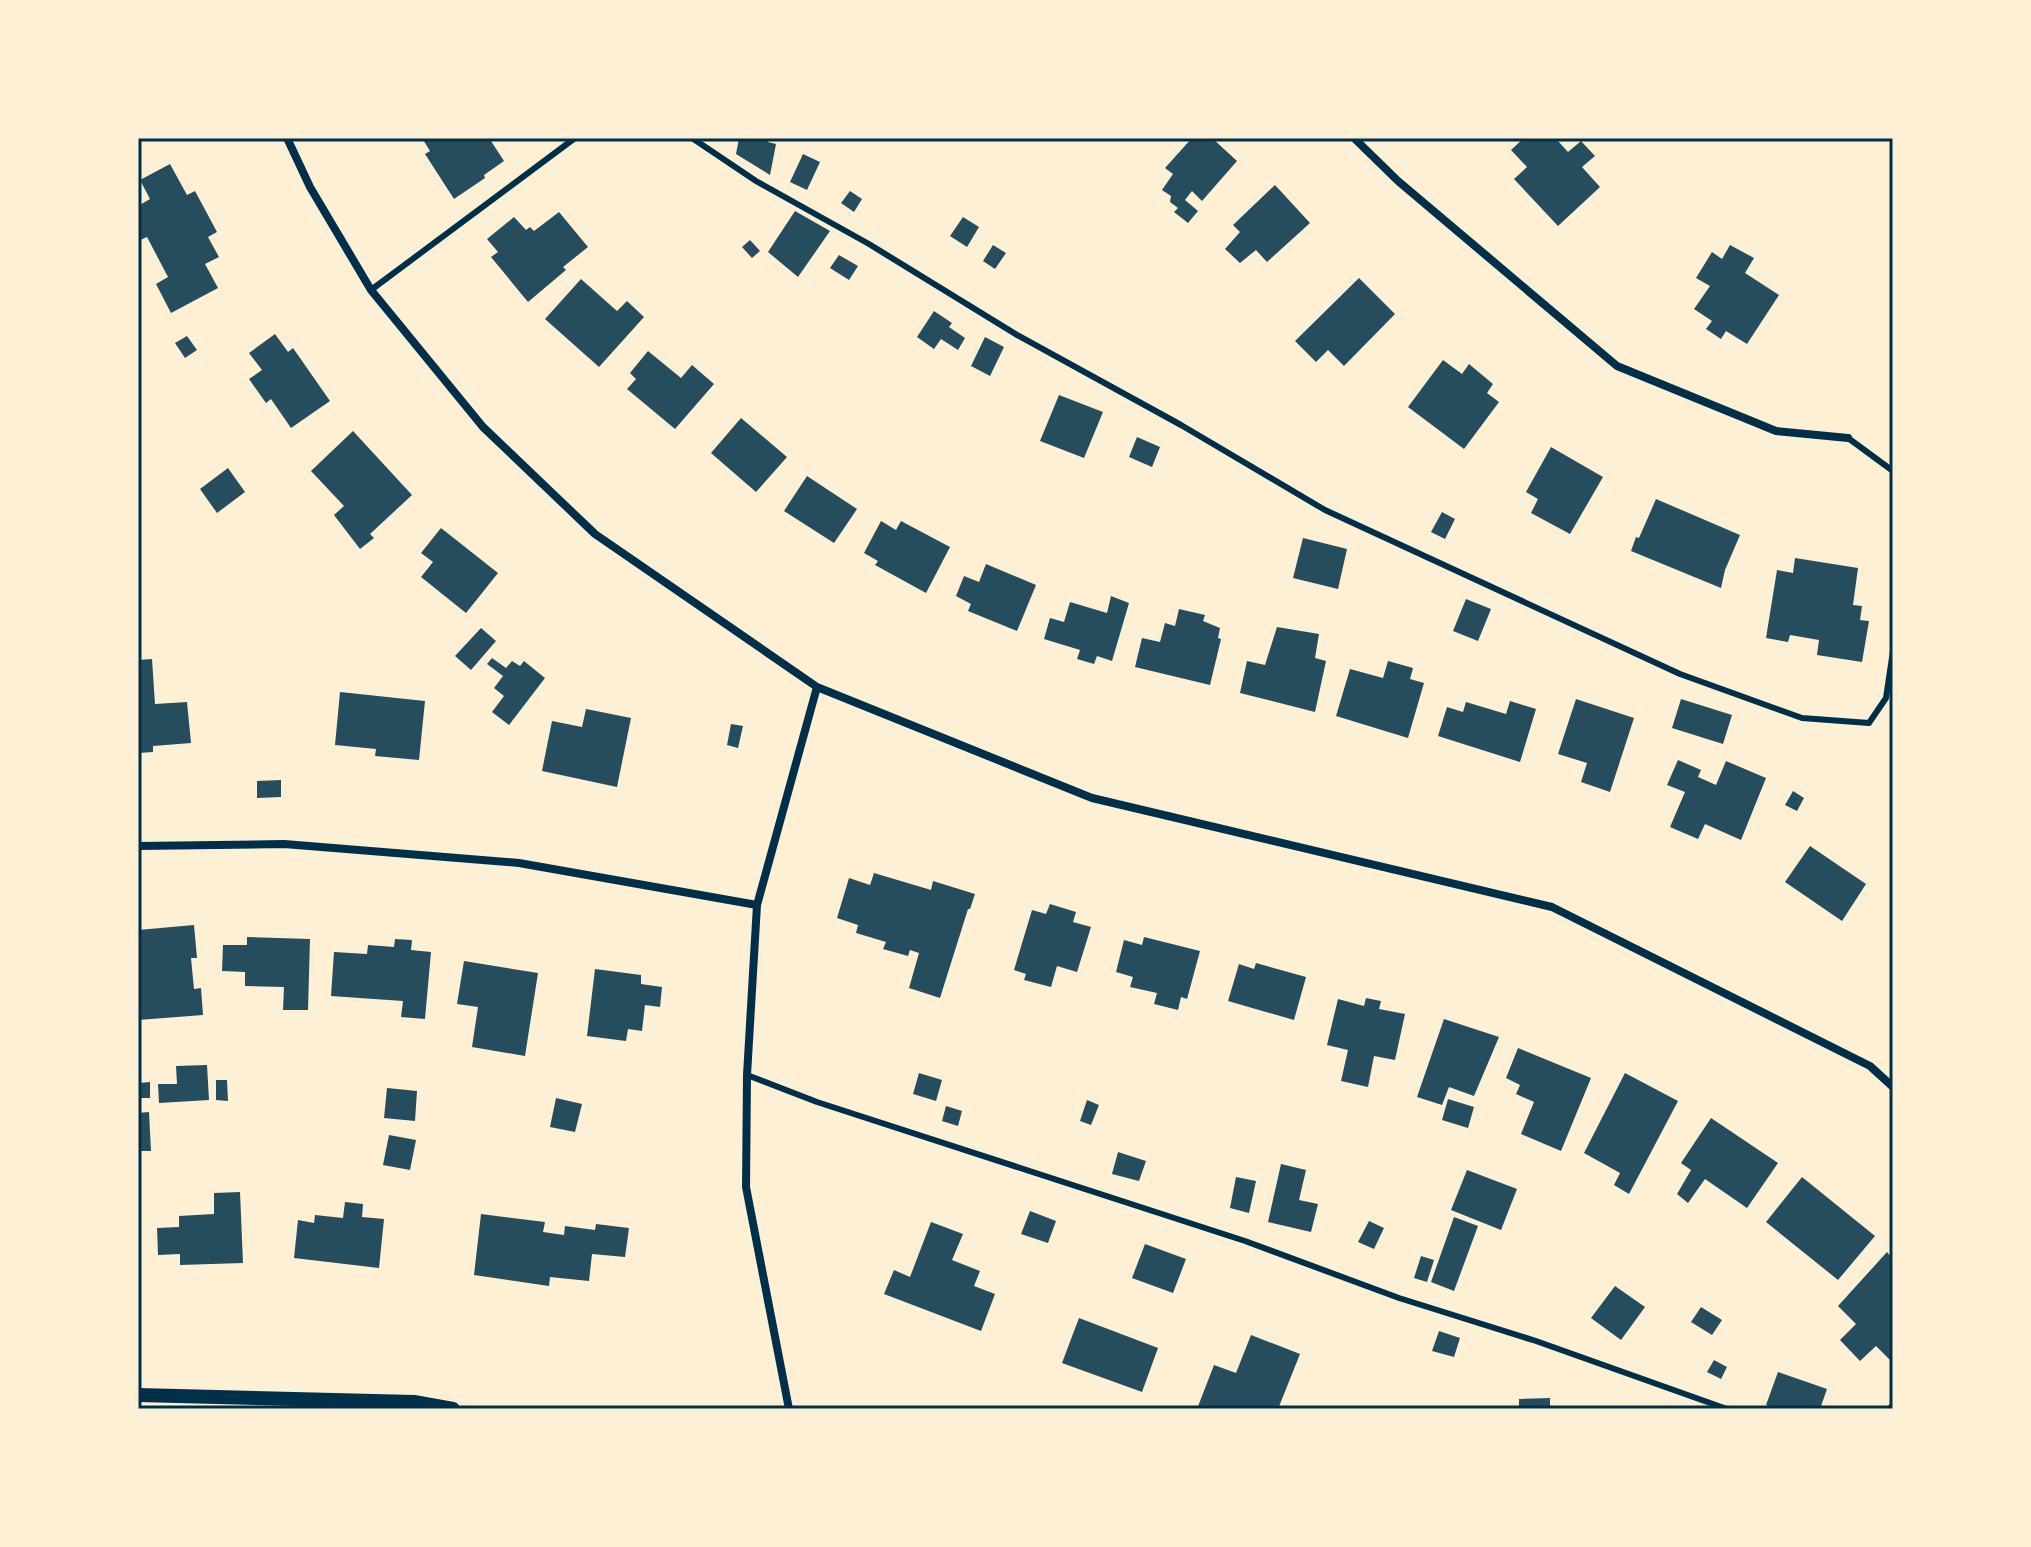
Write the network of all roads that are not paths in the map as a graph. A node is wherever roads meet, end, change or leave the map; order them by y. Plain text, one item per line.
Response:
1 (287, 138) edge
2 (575, 138) edge
3 (692, 138) edge
4 (1354, 138) edge
5 (371, 290) junction
6 (1848, 438) joint
7 (1893, 471) edge
8 (1893, 651) edge
9 (817, 687) junction
10 (138, 846) edge
11 (757, 905) junction
12 (747, 1075) junction
13 (1893, 1087) edge
14 (138, 1395) edge
15 (414, 1406) edge
16 (453, 1409) edge
17 (789, 1409) edge
18 (1727, 1409) edge

1 - 5 street
2 - 5 lane
3 - 8 lane
4 - 6 street
5 - 9 street
6 - 7 lane
9 - 11 street
9 - 13 street
10 - 11 street
11 - 12 street
12 - 17 street
12 - 18 lane
14 - 15 street
15 - 16 street

